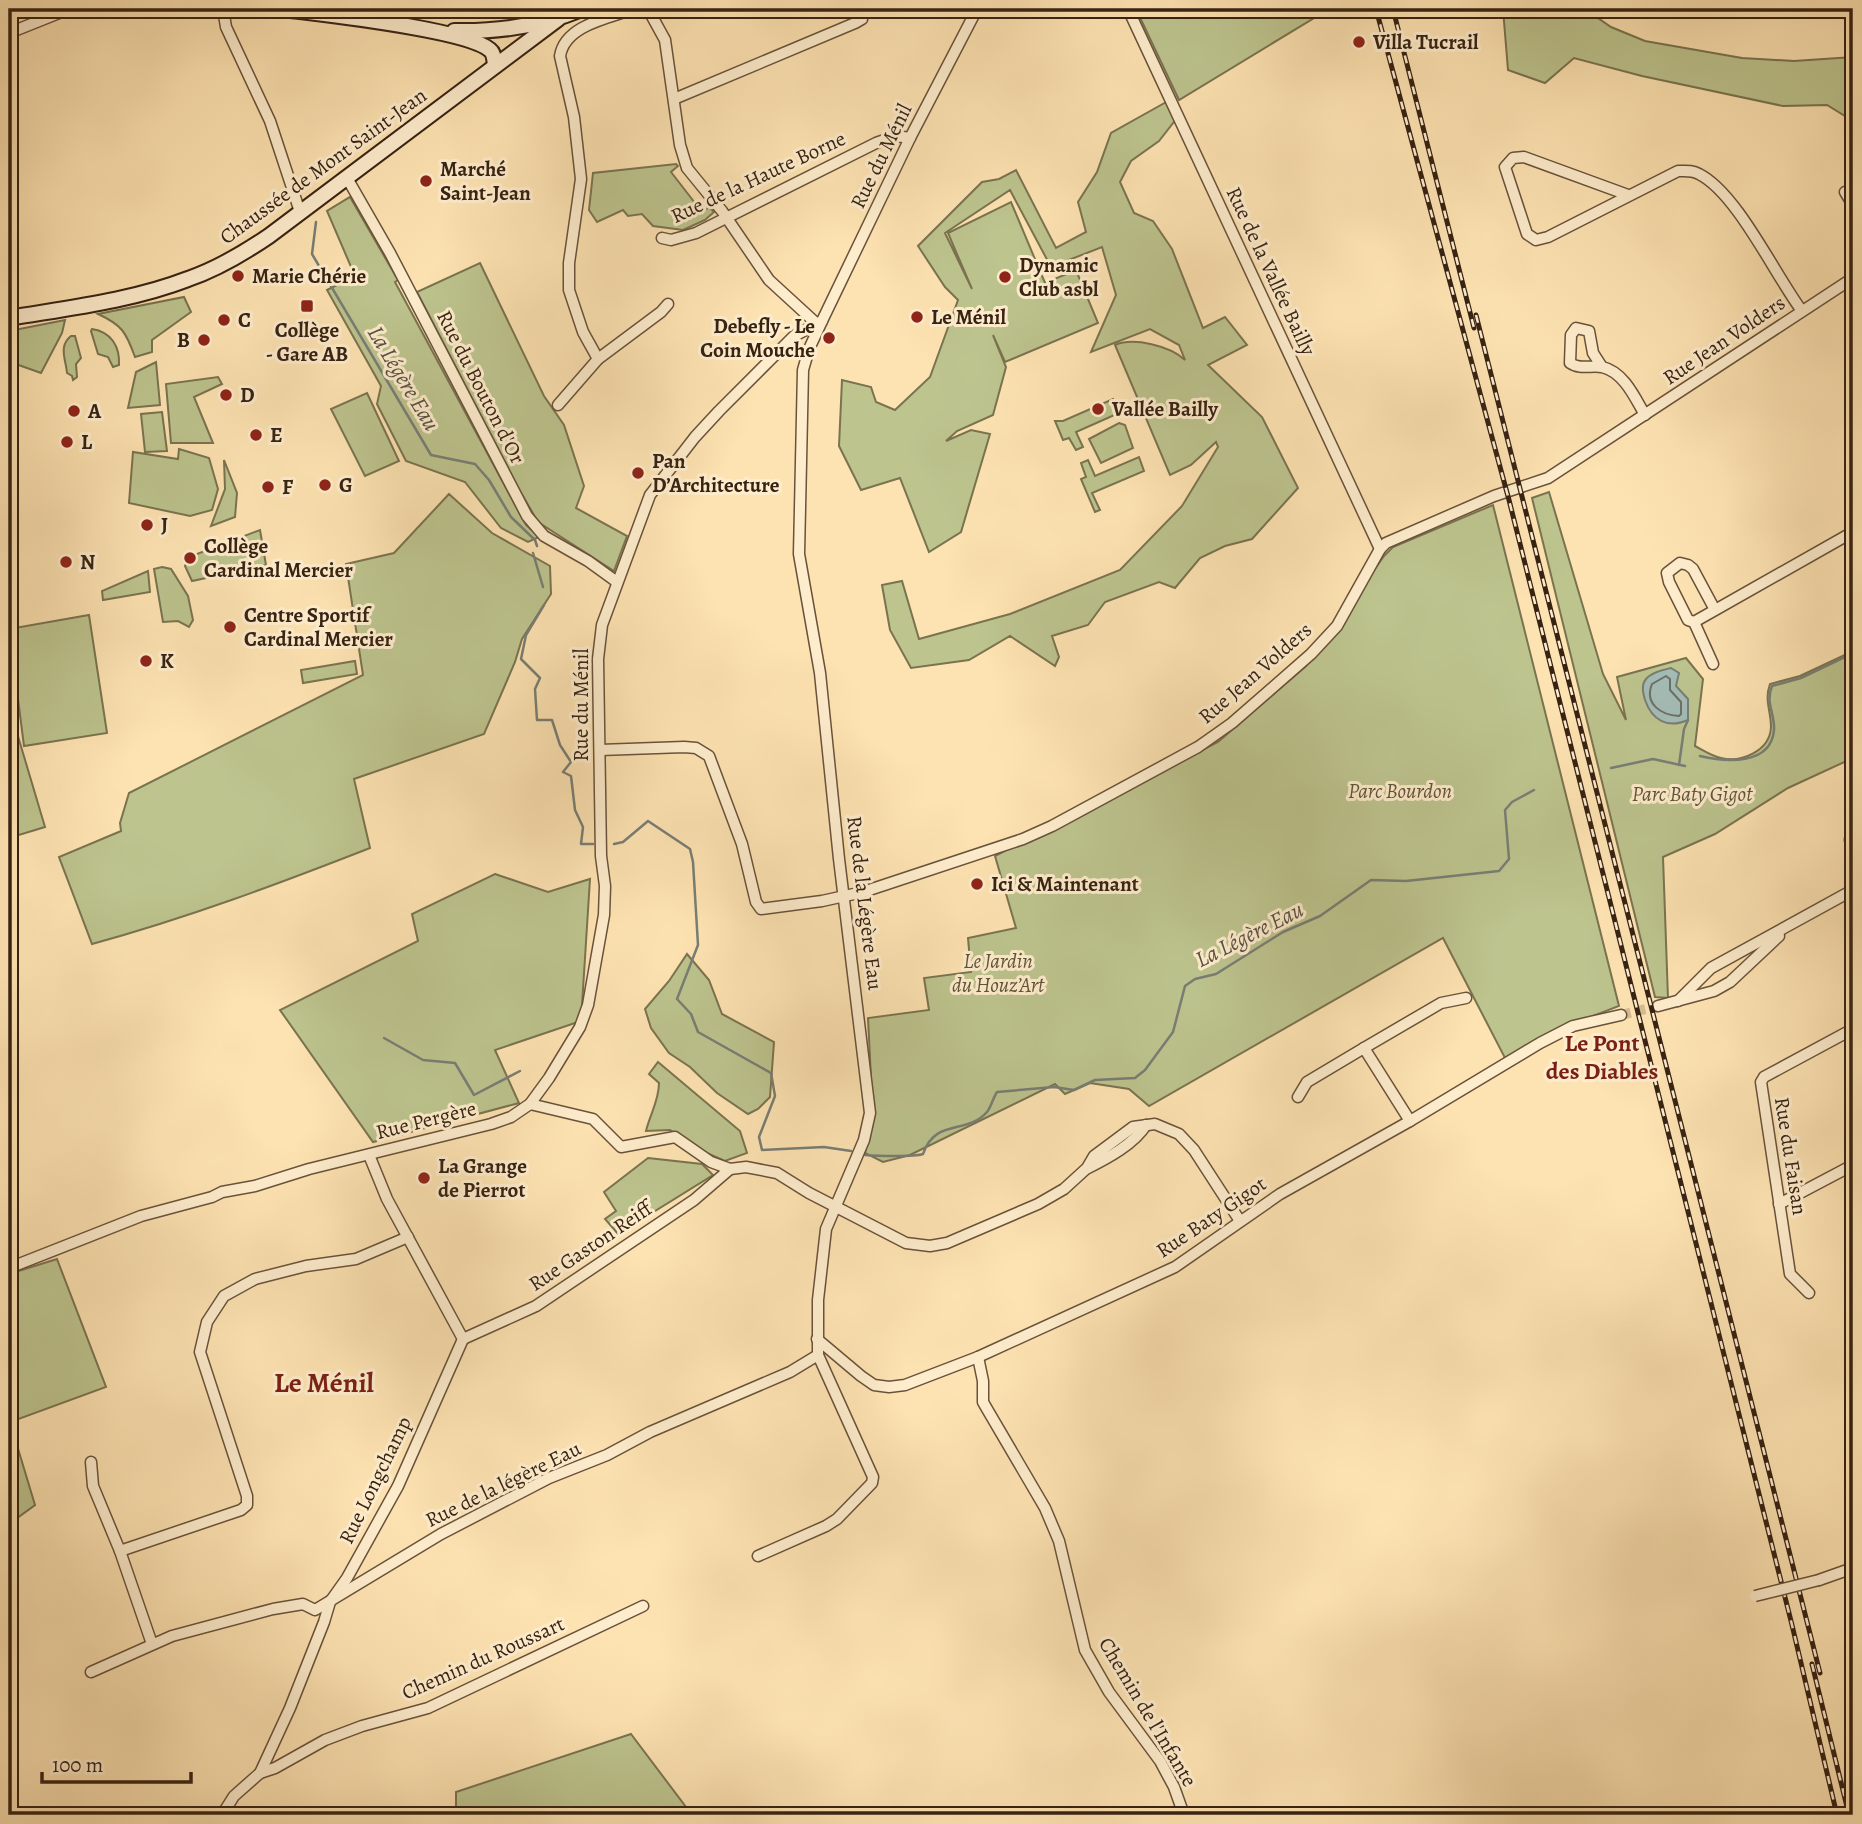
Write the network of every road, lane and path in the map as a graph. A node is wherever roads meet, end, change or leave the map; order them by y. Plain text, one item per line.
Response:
1 (69, 9) edge
2 (223, 9) edge
3 (283, 9) edge
4 (582, 9) edge
5 (635, 9) edge
6 (648, 9) edge
7 (860, 9) edge
8 (977, 9) edge
9 (1128, 9) edge
10 (558, 19) junction
11 (425, 30) junction
12 (499, 30) junction
13 (9, 33) edge
14 (514, 50) junction
15 (495, 64) junction
16 (674, 99) junction
17 (911, 138) junction
18 (347, 178) junction
19 (1845, 192) dead end
20 (1628, 195) junction
21 (1853, 205) edge
22 (300, 212) junction
23 (726, 216) junction
24 (662, 238) dead end
25 (1852, 282) edge
26 (668, 304) dead end
27 (1802, 311) junction
28 (9, 318) edge
29 (819, 322) junction
30 (598, 359) junction
31 (1602, 368) junction
32 (558, 405) dead end
33 (1646, 415) junction
34 (1853, 532) edge
35 (1380, 549) junction
36 (617, 582) junction
37 (1715, 610) junction
38 (1694, 622) junction
39 (1713, 664) dead end
40 (600, 750) junction
41 (1853, 824) edge
42 (1853, 849) edge
43 (1853, 891) edge
44 (844, 896) junction
45 (1789, 927) junction
46 (1466, 998) dead end
47 (1678, 1001) junction
48 (1658, 1006) tunnel mouth
49 (1621, 1015) tunnel mouth
50 (1853, 1029) edge
51 (1364, 1048) junction
52 (1298, 1097) dead end
53 (530, 1104) junction
54 (1410, 1121) junction
55 (369, 1155) junction
56 (1853, 1164) edge
57 (730, 1169) junction
58 (1779, 1204) junction
59 (835, 1205) junction
60 (1240, 1221) junction
61 (408, 1237) junction
62 (9, 1268) edge
63 (1809, 1293) dead end
64 (463, 1339) junction
65 (817, 1339) junction
66 (818, 1355) junction
67 (978, 1357) junction
68 (91, 1462) dead end
69 (120, 1551) junction
70 (758, 1556) dead end
71 (1853, 1568) edge
72 (1755, 1596) dead end
73 (330, 1602) junction
74 (643, 1606) dead end
75 (152, 1644) junction
76 (91, 1672) dead end
77 (260, 1773) junction
78 (222, 1815) edge
79 (1184, 1815) edge

1 - 13 street
2 - 22 street
3 - 11 main road
4 - 10 main road
5 - 30 street
6 - 16 street
7 - 16 street
8 - 17 street, Rue du Ménil
9 - 35 street, Rue de la Vallée Bailly
10 - 12 main road
10 - 14 main road, Chaussée de Mont Saint-Jean
11 - 12 main road
11 - 15 main road
12 - 14 main road
14 - 15 main road, Chaussée de Mont Saint-Jean
15 - 18 main road, Chaussée de Mont Saint-Jean
16 - 23 street
17 - 23 street, Rue de la Haute Borne
17 - 29 street, Rue du Ménil
18 - 22 main road, Chaussée de Mont Saint-Jean
18 - 36 street, Rue du Bouton d'Or
19 - 21 street
20 - 20 street
20 - 27 street
22 - 28 main road, Chaussée de Mont Saint-Jean
23 - 24 street, Rue de la Haute Borne
23 - 29 street
25 - 27 street, Rue Jean Volders
26 - 30 street
27 - 33 street, Rue Jean Volders
29 - 36 street, Rue du Ménil
29 - 44 street, Rue de la Légère Eau
30 - 32 street
31 - 31 street
31 - 33 street
33 - 35 street, Rue Jean Volders
34 - 37 street
35 - 44 street, Rue Jean Volders
36 - 40 street, Rue du Ménil
37 - 38 street
37 - 38 street
38 - 39 street
40 - 44 street, Rue Jean Volders
40 - 53 street, Rue du Ménil
41 - 42 street
43 - 45 street
44 - 59 street, Rue de la Légère Eau
45 - 47 street
45 - 47 street
46 - 51 street
47 - 48 street
49 - 54 street, Rue Baty Gigot
50 - 58 street, Rue du Faisan
51 - 52 street
51 - 54 street
53 - 55 street, Rue Pergère
53 - 57 street
54 - 60 street, Rue Baty Gigot
55 - 61 street
55 - 62 street, Rue Pergère
56 - 58 street
57 - 59 street
57 - 64 street, Rue Gaston Reiff
58 - 63 street, Rue du Faisan
59 - 60 street
59 - 65 street, Rue de la Légère Eau
60 - 67 street, Rue Baty Gigot
61 - 64 street
61 - 69 street
64 - 73 street, Rue Longchamp
65 - 66 street, Rue de la Légère Eau
65 - 67 street, Rue Baty Gigot
66 - 70 street
66 - 73 street, Rue de la légère Eau
67 - 79 street, Chemin de l'Infante
68 - 69 street
69 - 75 street
71 - 72 street, bridge
73 - 75 street
73 - 77 street, Rue Longchamp
74 - 77 street, Chemin du Roussart
75 - 76 street
77 - 78 street, Rue Longchamp

